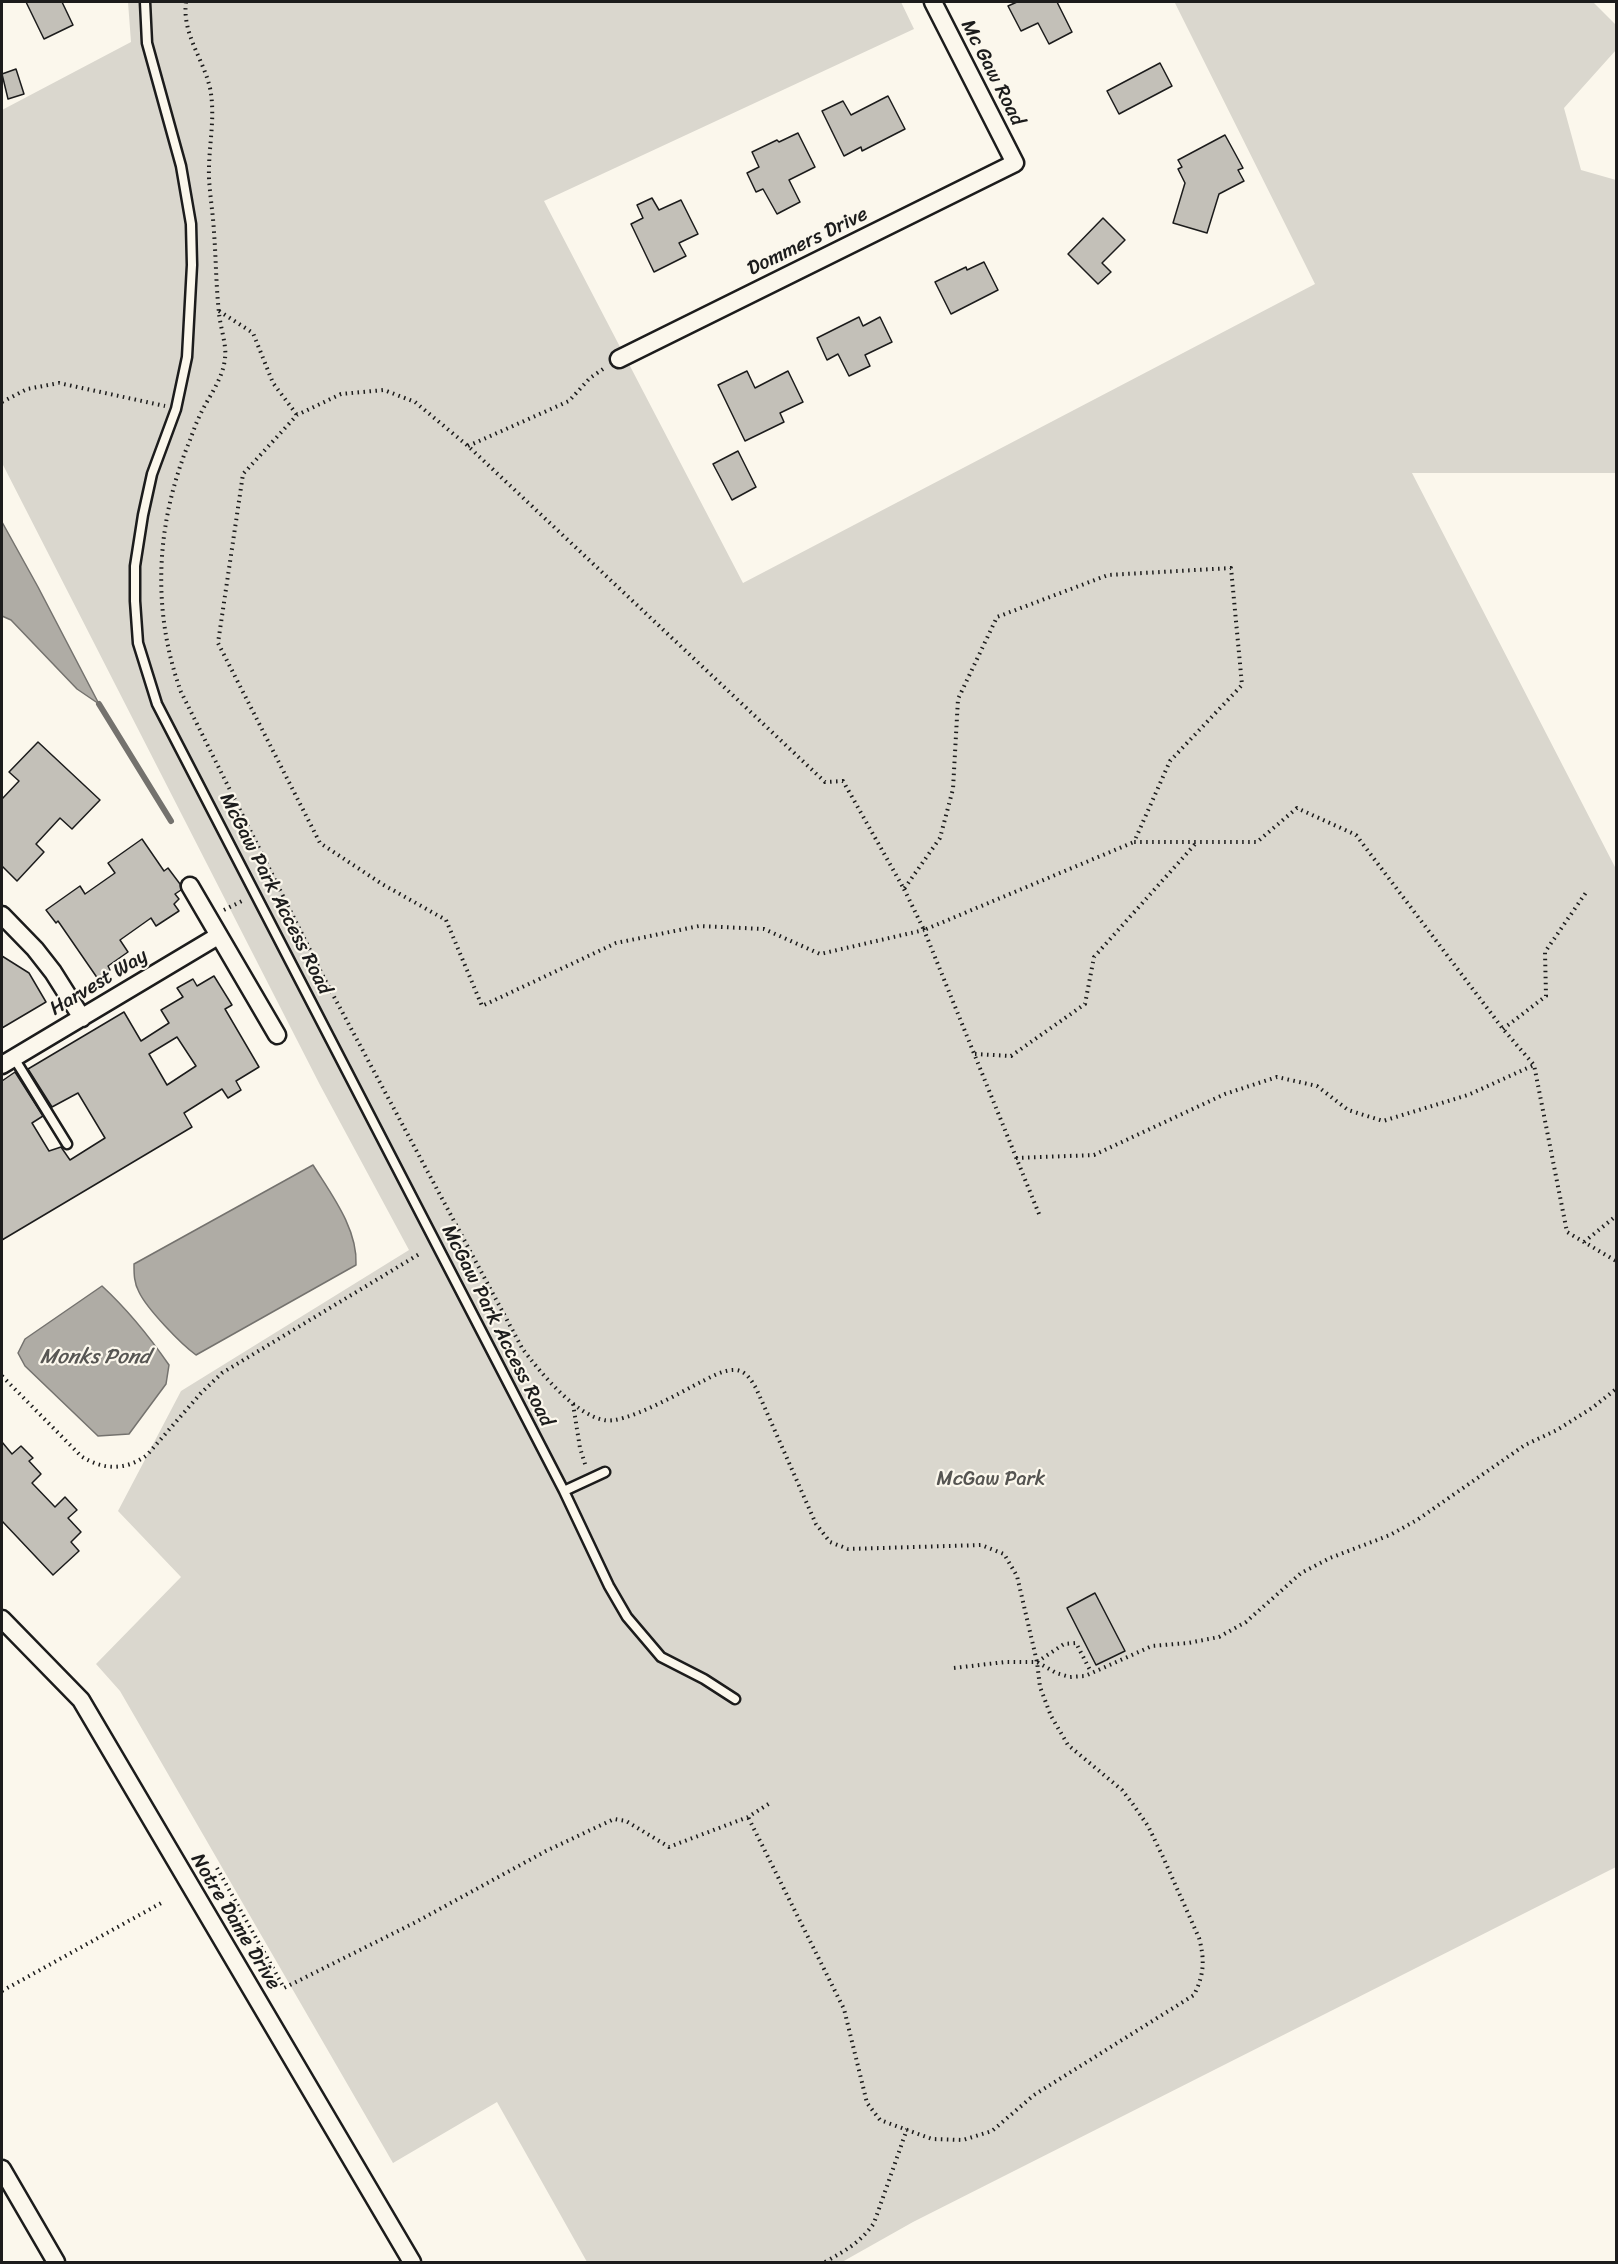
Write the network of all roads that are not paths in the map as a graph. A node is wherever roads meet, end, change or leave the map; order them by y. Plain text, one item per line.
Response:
1 (145, 2) edge
2 (933, 2) edge
3 (1015, 163) joint
4 (619, 358) road end
5 (190, 886) dead end
6 (2, 915) edge
7 (218, 936) junction
8 (81, 1017) junction
9 (276, 1035) dead end
10 (8, 1062) edge
11 (67, 1144) dead end
12 (606, 1472) dead end
13 (564, 1491) junction
14 (2, 1619) edge
15 (735, 1699) dead end
16 (2, 2169) edge
17 (56, 2262) edge
18 (412, 2262) edge

1 - 13 lane, McGaw Park Access Road
2 - 3 street, Mc Gaw Road
3 - 4 street, Dommers Drive
5 - 7 street
6 - 8 street
7 - 8 street, Harvest Way
7 - 9 street
8 - 10 street, Harvest Way
10 - 11 lane
12 - 13 lane
13 - 15 lane, McGaw Park Access Road
14 - 18 street, Notre Dame Drive
16 - 17 street

